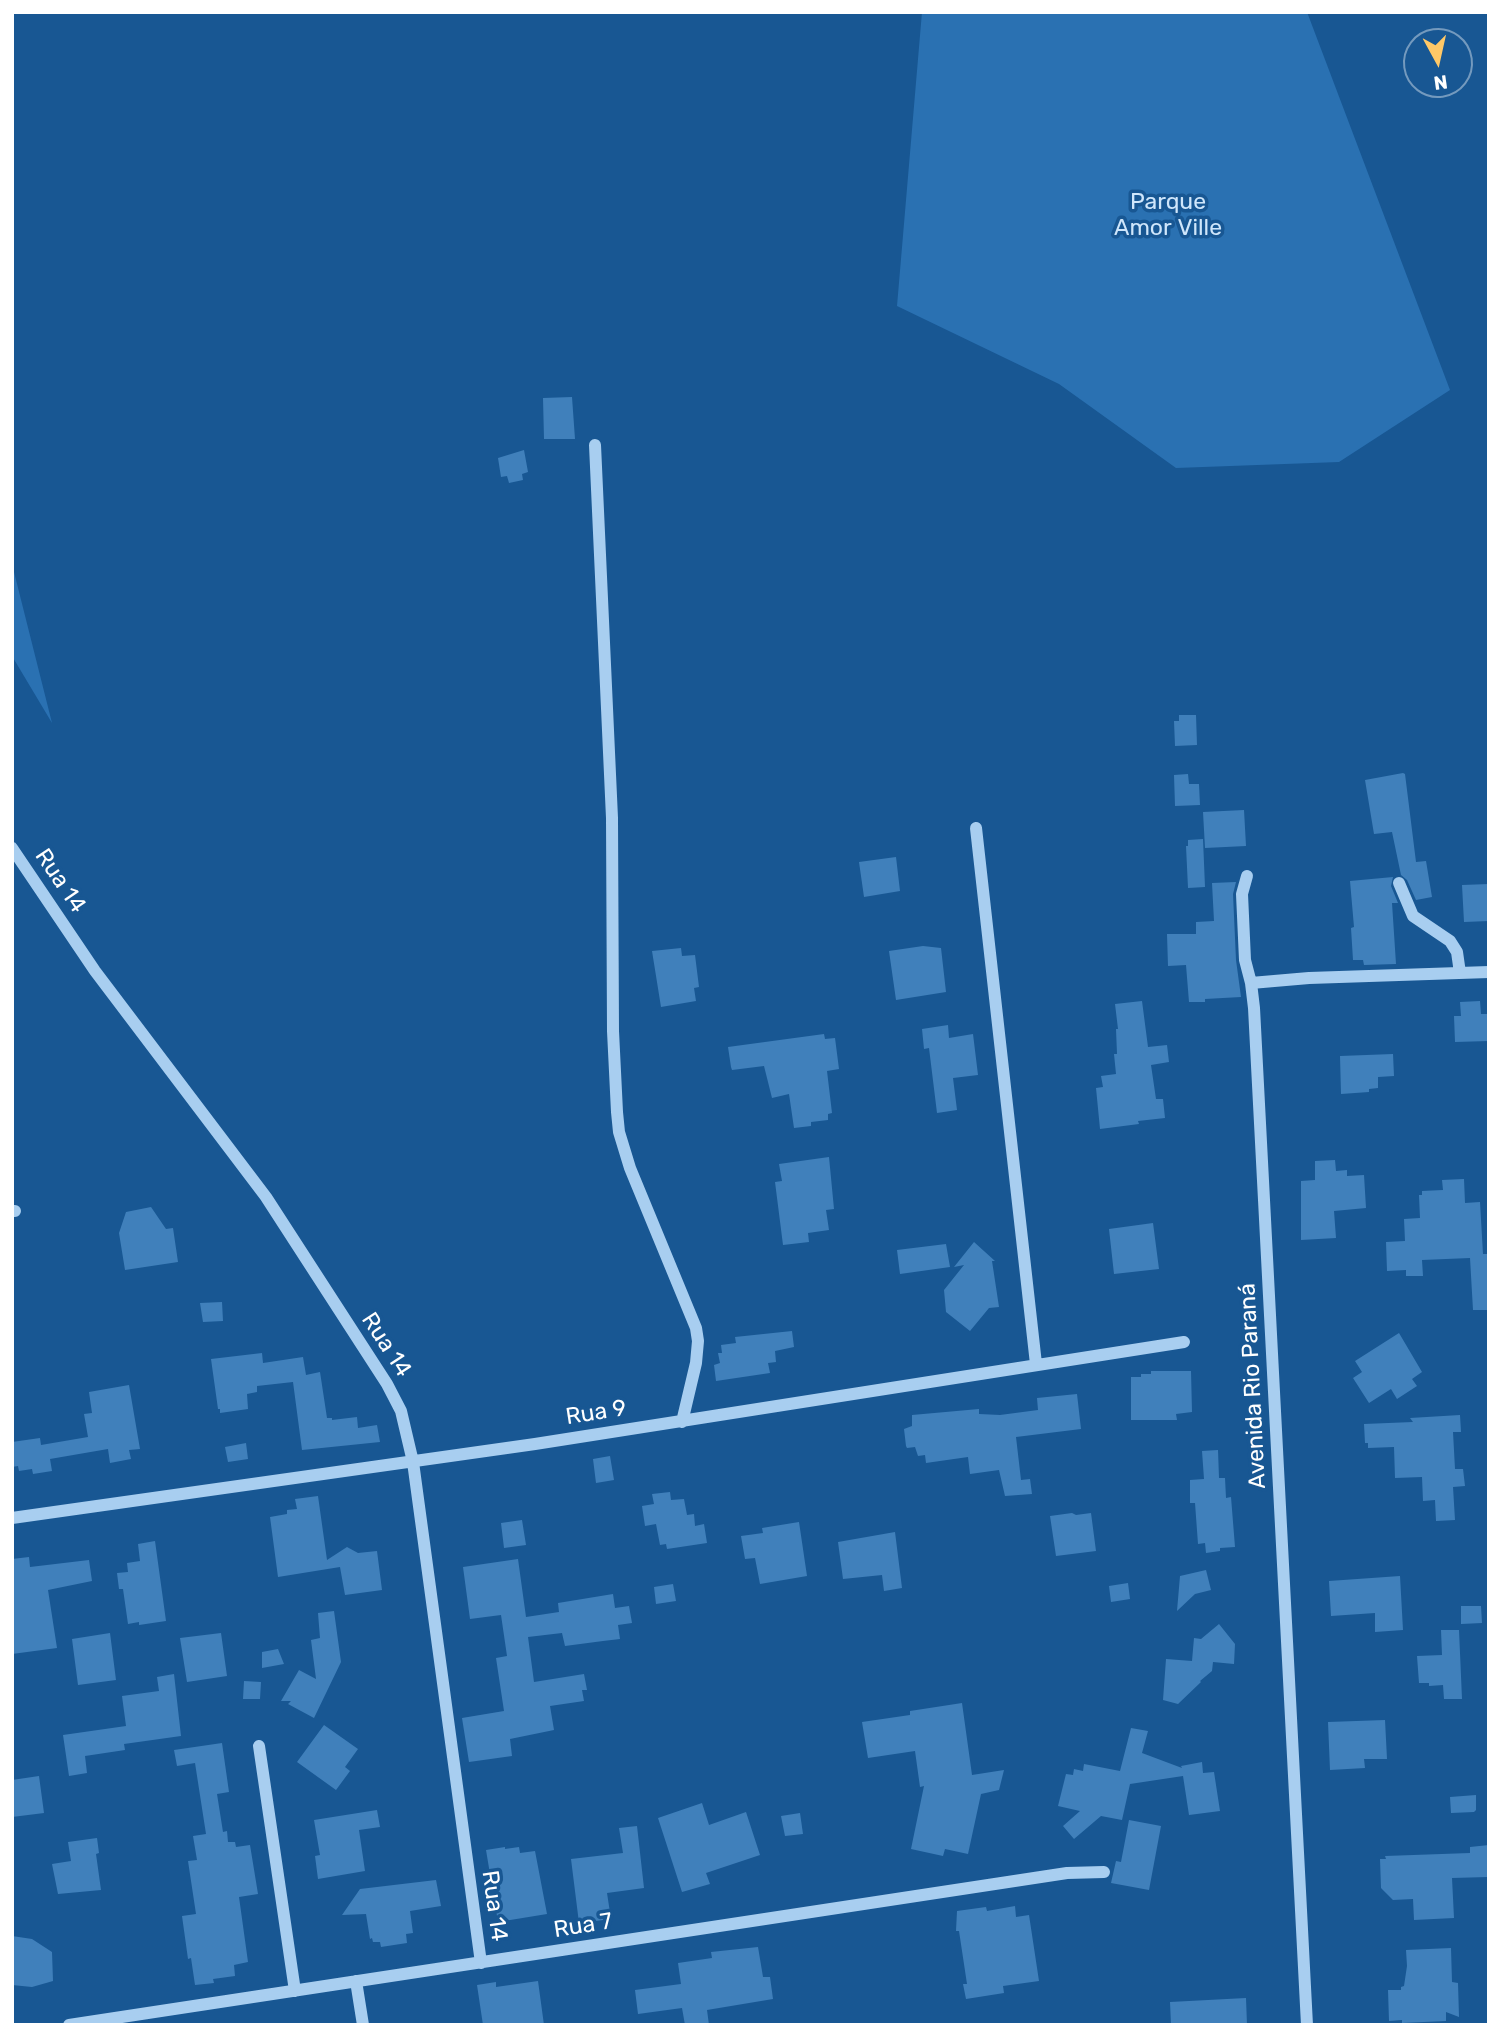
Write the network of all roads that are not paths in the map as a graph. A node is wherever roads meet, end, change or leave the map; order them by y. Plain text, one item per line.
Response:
1 (595, 444) dead end
2 (976, 828) dead end
3 (12, 848) edge
4 (1247, 876) dead end
5 (1399, 883) dead end
6 (1489, 972) edge
7 (1460, 973) junction
8 (1251, 983) junction
9 (1184, 1342) dead end
10 (1036, 1364) junction
11 (682, 1422) junction
12 (413, 1462) junction
13 (12, 1518) edge
14 (259, 1746) dead end
15 (1104, 1872) dead end
16 (481, 1963) junction
17 (356, 1982) junction
18 (295, 1991) junction
19 (69, 2025) edge
20 (363, 2025) edge
21 (1307, 2025) edge

1 - 11 street
2 - 10 street
3 - 12 street, Rua 14
4 - 8 street, Avenida Rio Paraná
5 - 7 street
6 - 7 street
7 - 8 street
8 - 21 street, Avenida Rio Paraná
9 - 10 street, Rua 9
10 - 11 street, Rua 9
11 - 12 street, Rua 9
12 - 13 street, Rua 9
12 - 16 street, Rua 14
14 - 18 street
15 - 16 street, Rua 7
16 - 17 street, Rua 7
17 - 18 street, Rua 7
17 - 20 street
18 - 19 street, Rua 7

